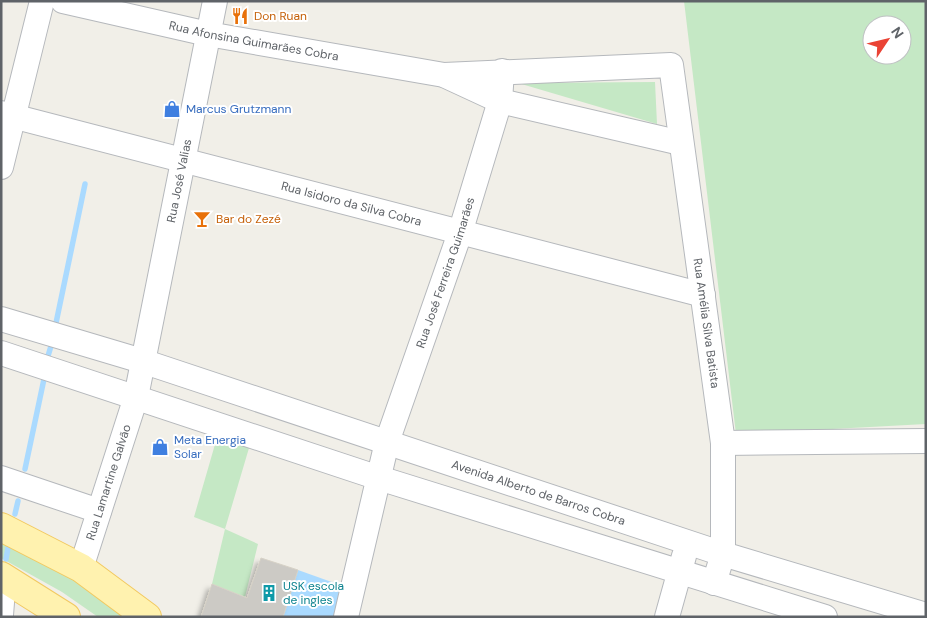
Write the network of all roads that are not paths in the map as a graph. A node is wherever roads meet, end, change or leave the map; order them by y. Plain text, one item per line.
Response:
1 (42, 1) edge
2 (63, 1) edge
3 (214, 1) edge
4 (208, 34) junction
5 (670, 65) joint
6 (502, 71) junction
7 (444, 75) junction
8 (500, 101) junction
9 (7, 115) edge
10 (681, 143) junction
11 (182, 160) junction
12 (1, 167) edge
13 (460, 233) junction
14 (702, 295) junction
15 (1, 319) edge
16 (1, 353) edge
17 (142, 361) junction
18 (136, 397) junction
19 (325, 422) junction
20 (387, 442) junction
21 (926, 442) edge
22 (723, 443) junction
23 (317, 458) junction
24 (1, 478) edge
25 (379, 478) junction
26 (99, 511) junction
27 (1, 527) edge
28 (689, 542) junction
29 (723, 554) junction
30 (81, 568) junction
31 (679, 571) junction
32 (3, 576) edge
33 (714, 583) junction
34 (1, 615) edge
35 (926, 615) edge
36 (66, 617) edge
37 (147, 617) edge
38 (346, 617) edge
39 (667, 617) edge
40 (825, 617) edge

1 - 9 street
2 - 4 street, Rua Afonsina Guimarães Cobra
3 - 4 street, Rua José Valias
4 - 7 street, Rua Afonsina Guimarães Cobra
4 - 11 street, Rua José Valias
5 - 6 street, Rua Afonsina Guimarães Cobra
5 - 10 street, Rua Amélia Silva Batista
6 - 7 street, Rua Afonsina Guimarães Cobra
6 - 8 street, Rua José Ferreira Guimarães
7 - 8 street, Rua Afonsina Guimarães Cobra
8 - 10 street, Rua Afonsina Guimarães Cobra
8 - 13 street, Rua José Ferreira Guimarães
9 - 11 street, Rua Isidoro da Silva Cobra
9 - 12 street
10 - 14 street, Rua Amélia Silva Batista
11 - 13 street, Rua Isidoro da Silva Cobra
11 - 17 street, Rua José Valias
13 - 14 street, Rua Isidoro da Silva Cobra
13 - 20 street, Rua José Ferreira Guimarães
14 - 22 street, Rua Amélia Silva Batista
15 - 17 street, Avenida Alberto de Barros Cobra
16 - 18 street
17 - 18 street
17 - 19 street, Avenida Alberto de Barros Cobra
18 - 23 street
18 - 26 street, Rua Lamartine Galvão
19 - 20 street, Avenida Alberto de Barros Cobra
19 - 23 street
20 - 25 street
20 - 28 street, Avenida Alberto de Barros Cobra
21 - 22 street
22 - 29 street, Rua Amélia Silva Batista
23 - 25 street
24 - 26 street
25 - 31 street
25 - 38 street
26 - 30 street, Rua Lamartine Galvão
27 - 30 main road
28 - 29 street, Avenida Alberto de Barros Cobra
28 - 31 street
29 - 33 street, Rua Amélia Silva Batista
29 - 35 street, Avenida Alberto de Barros Cobra
30 - 37 main road
31 - 33 street
31 - 39 street
32 - 34 street
32 - 36 main road
33 - 40 street

